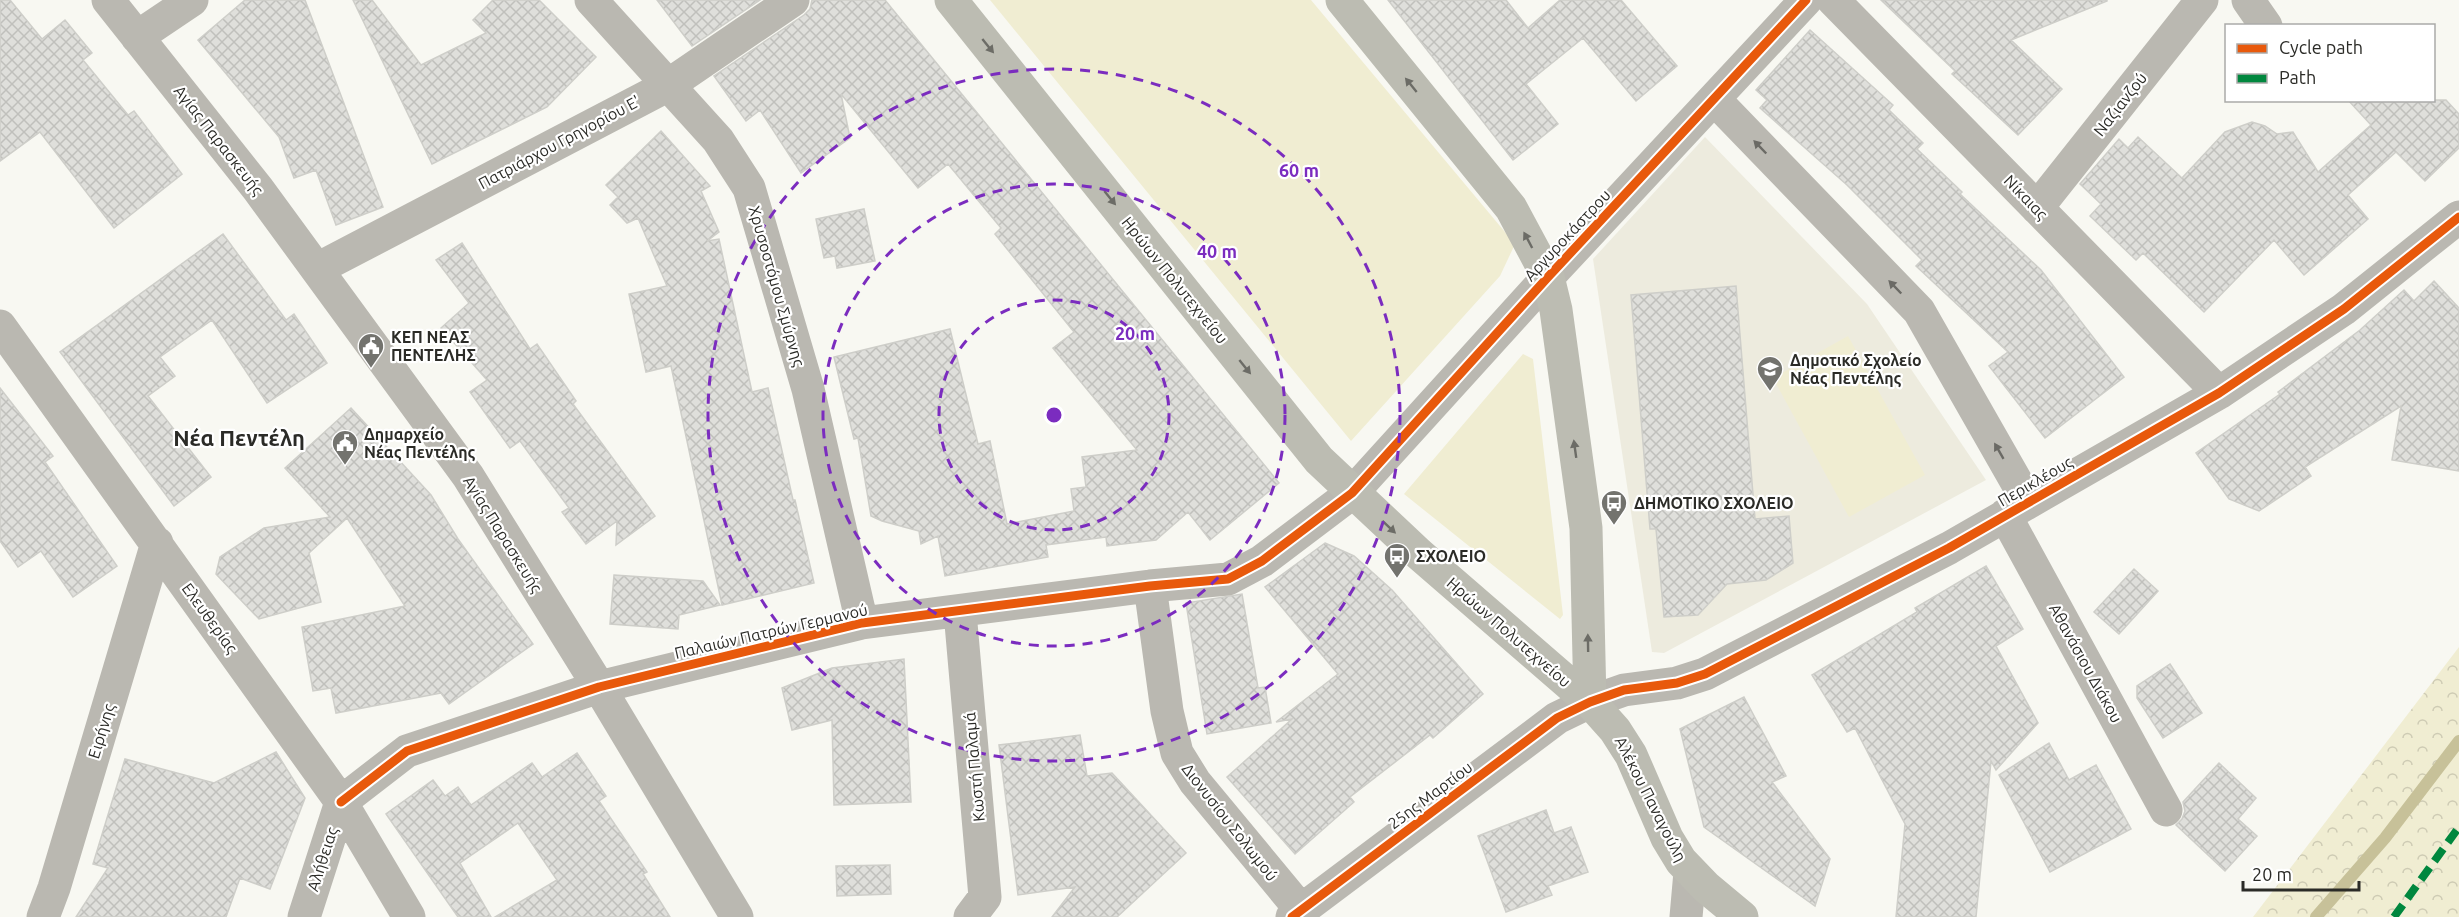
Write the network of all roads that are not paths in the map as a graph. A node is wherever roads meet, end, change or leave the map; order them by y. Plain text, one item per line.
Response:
1 (108, 0) edge
2 (192, 0) edge
3 (591, 0) edge
4 (793, 0) edge
5 (951, 0) edge
6 (1342, 0) edge
7 (1806, 0) edge
8 (1833, 0) edge
9 (2202, 0) edge
10 (2248, 0) edge
11 (2265, 24) edge
12 (137, 37) junction
13 (667, 86) junction
14 (1715, 100) junction
15 (2037, 208) junction
16 (2455, 230) edge
17 (317, 269) junction
18 (1548, 277) junction
19 (0, 326) edge
20 (2219, 393) junction
21 (1352, 493) junction
22 (2017, 509) junction
23 (157, 543) junction
24 (1150, 586) junction
25 (960, 612) junction
26 (862, 623) junction
27 (599, 687) junction
28 (1590, 702) junction
29 (341, 802) junction
30 (2166, 810) dead end
31 (1690, 872) junction
32 (1296, 913) edge
33 (43, 917) edge
34 (304, 917) edge
35 (408, 917) edge
36 (737, 917) edge
37 (970, 917) edge
38 (1686, 917) edge
39 (1742, 917) edge

1 - 12 street, Αγίας Παρασκευής
2 - 12 street
3 - 13 street, Χρυσοστόμου Σμύρνης
4 - 13 street, Πατριάρχου Γρηγορίου Ε'
5 -> 21 main road, Ηρώων Πολυτεχνείου
18 -> 6 main road, Ηρώων Πολυτεχνείου
7 - 14 street, Αργυροκάστρου
8 - 15 street, Νίκαιας
9 - 15 street, Ναζιανζού
10 - 11 street
12 - 17 street, Αγίας Παρασκευής
13 - 17 street, Πατριάρχου Γρηγορίου Ε'
13 - 26 street, Χρυσοστόμου Σμύρνης
14 - 18 street, Αργυροκάστρου
22 -> 14 street, Αθανάσιου Διάκου
15 - 20 street, Νίκαιας
16 - 20 street, Περικλέους
17 - 27 street, Αγίας Παρασκευής
18 - 21 street, Αργυροκάστρου
28 -> 18 main road, Ηρώων Πολυτεχνείου
19 - 23 street, Ελευθερίας
20 - 22 street, Περικλέους
21 - 24 street, Παλαιών Πατρών Γερμανού
21 -> 28 main road, Ηρώων Πολυτεχνείου
22 - 28 street, Περικλέους
22 - 30 street, Αθανάσιου Διάκου
23 - 29 street, Ελευθερίας
23 - 33 street, Ειρήνης
24 - 25 street, Παλαιών Πατρών Γερμανού
24 - 32 street, Διονυσίου Σολωμού
25 - 26 street, Παλαιών Πατρών Γερμανού
25 - 37 street, Κωστή Παλαμά
26 - 27 street, Παλαιών Πατρών Γερμανού
27 - 29 street, Παλαιών Πατρών Γερμανού
27 - 36 street, Αγίας Παρασκευής
28 - 31 main road, Αλέκου Παναγούλη
28 - 32 street, 25ης Μαρτίου
29 - 34 street, Αλήθειας
29 - 35 street, Ελευθερίας
31 - 38 street
31 - 39 main road, Αλέκου Παναγούλη

